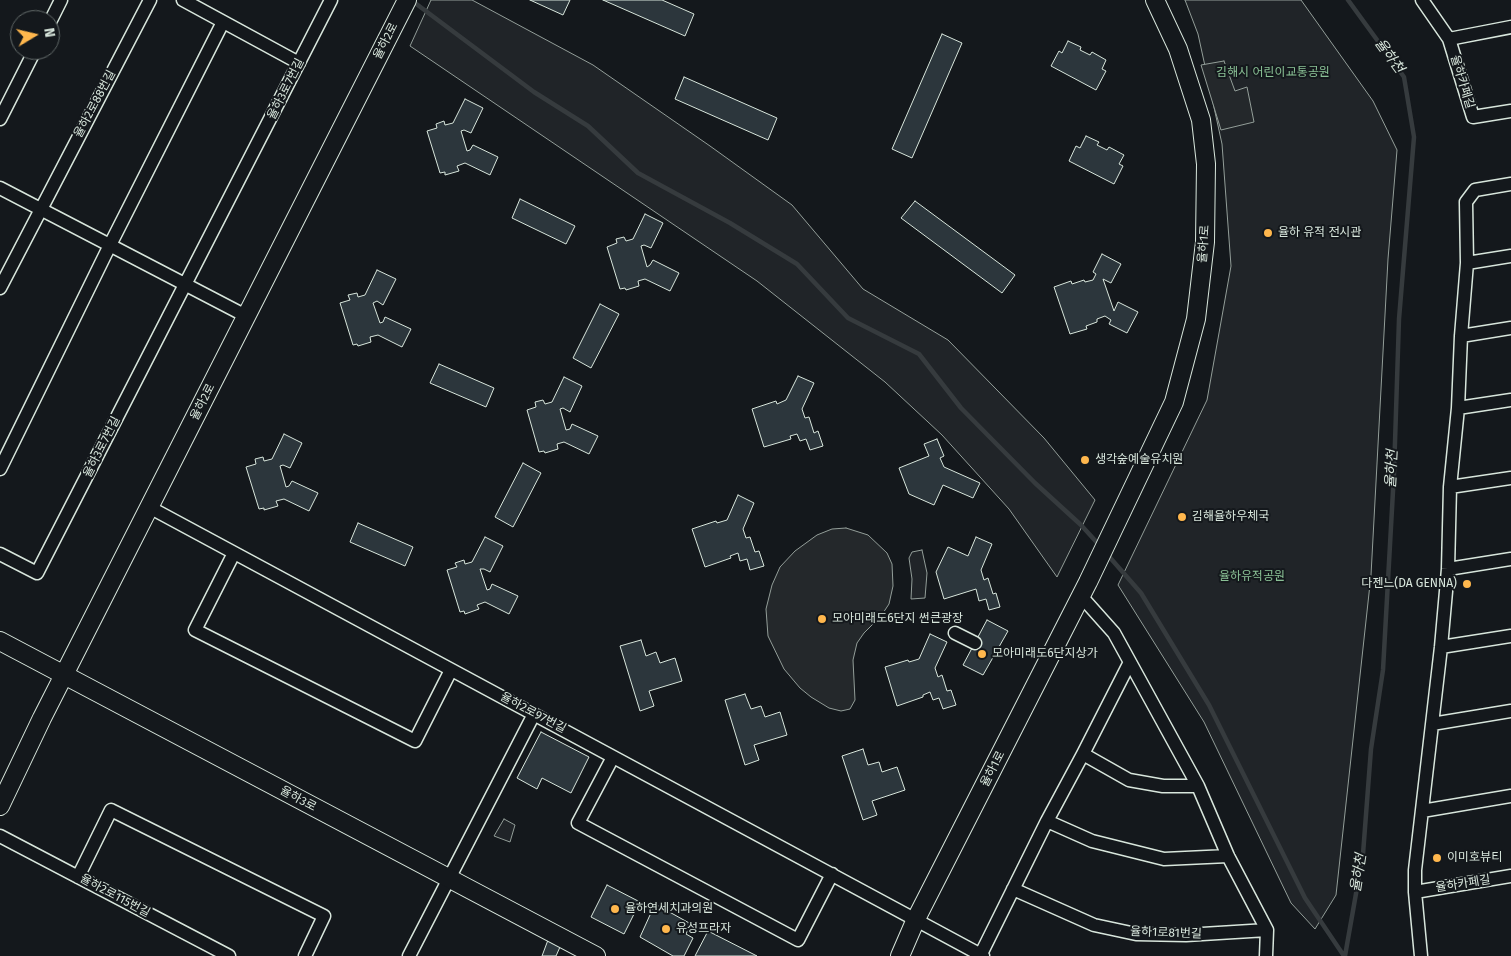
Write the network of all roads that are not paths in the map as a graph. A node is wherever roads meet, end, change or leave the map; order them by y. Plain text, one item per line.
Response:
1 (150, 0) edge
2 (183, 0) edge
3 (331, 0) edge
4 (407, 0) edge
5 (1155, 0) edge
6 (1422, 0) edge
7 (223, 22) junction
8 (1511, 27) edge
9 (1449, 39) junction
10 (31, 60) edge
11 (299, 63) junction
12 (1511, 111) edge
13 (0, 119) edge
14 (1511, 184) edge
15 (0, 188) edge
16 (40, 208) junction
17 (110, 245) junction
18 (1511, 256) edge
19 (1466, 263) junction
20 (185, 284) junction
21 (0, 288) edge
22 (246, 316) junction
23 (1511, 328) edge
24 (1461, 336) junction
25 (1511, 400) edge
26 (1458, 408) junction
27 (0, 469) edge
28 (1511, 478) edge
29 (1450, 487) junction
30 (149, 507) junction
31 (234, 553) junction
32 (0, 554) edge
33 (1511, 560) edge
34 (1448, 569) junction
35 (1084, 589) junction
36 (955, 633) dead end
37 (1511, 636) edge
38 (0, 641) edge
39 (975, 644) dead end
40 (1441, 647) junction
41 (1130, 662) junction
42 (451, 670) junction
43 (64, 676) junction
44 (1511, 711) edge
45 (534, 714) junction
46 (1432, 724) junction
47 (1083, 754) junction
48 (613, 757) junction
49 (1198, 786) junction
50 (1511, 796) edge
51 (0, 806) edge
52 (1422, 811) junction
53 (1046, 821) junction
54 (0, 836) edge
55 (1228, 856) junction
56 (832, 874) junction
57 (1511, 876) edge
58 (78, 877) junction
59 (449, 878) junction
60 (1013, 889) junction
61 (1415, 892) junction
62 (916, 919) junction
63 (1267, 930) junction
64 (229, 956) edge
65 (305, 956) edge
66 (409, 956) edge
67 (596, 956) edge
68 (900, 956) edge
69 (981, 956) edge
70 (1266, 956) edge
71 (1421, 956) edge

1 - 16 street, 율하2로88번길
2 - 7 street
3 - 11 street, 율하3로7번길
4 - 22 street, 율하2로
5 - 35 street, 율하1로
6 - 9 street, 율하카페길
7 - 11 street
7 - 17 street
8 - 9 street, 율하카페길
9 - 12 street, 율하카페길
10 - 13 street
11 - 20 street, 율하3로7번길
14 - 19 street
15 - 16 street
16 - 17 street
16 - 21 street
17 - 20 street
17 - 27 street
18 - 19 street
19 - 24 street
20 - 22 street
20 - 32 street, 율하3로7번길
22 - 30 street, 율하2로
23 - 24 street
24 - 26 street
25 - 26 street
26 - 29 street
28 - 29 street
29 - 34 street
30 - 31 street, 율하2로97번길
30 - 43 street, 율하2로
31 - 42 street, 율하2로97번길
31 - 42 street
33 - 34 street
34 - 40 street
35 - 41 street
35 - 62 street, 율하1로
36 - 39 street
37 - 40 street
38 - 43 street, 율하3로
40 - 46 street
41 - 47 street
41 - 49 street
42 - 45 street, 율하2로97번길
43 - 51 street, 율하2로
43 - 59 street, 율하3로
44 - 46 street
45 - 48 street, 율하2로97번길
45 - 59 street
46 - 52 street
47 - 49 street
47 - 53 street
48 - 56 street, 율하2로97번길
48 - 56 street
49 - 55 street
50 - 52 street
52 - 61 street
53 - 55 street
53 - 60 street
54 - 58 street, 율하2로115번길
55 - 63 street
56 - 62 street, 율하2로97번길
57 - 61 street, 율하카페길
58 - 64 street, 율하2로115번길
58 - 65 street
59 - 66 street
59 - 67 street, 율하3로
60 - 63 street, 율하1로81번길
60 - 69 street
61 - 71 street
62 - 68 street, 율하1로
62 - 69 street, 율하2로97번길
63 - 70 street

